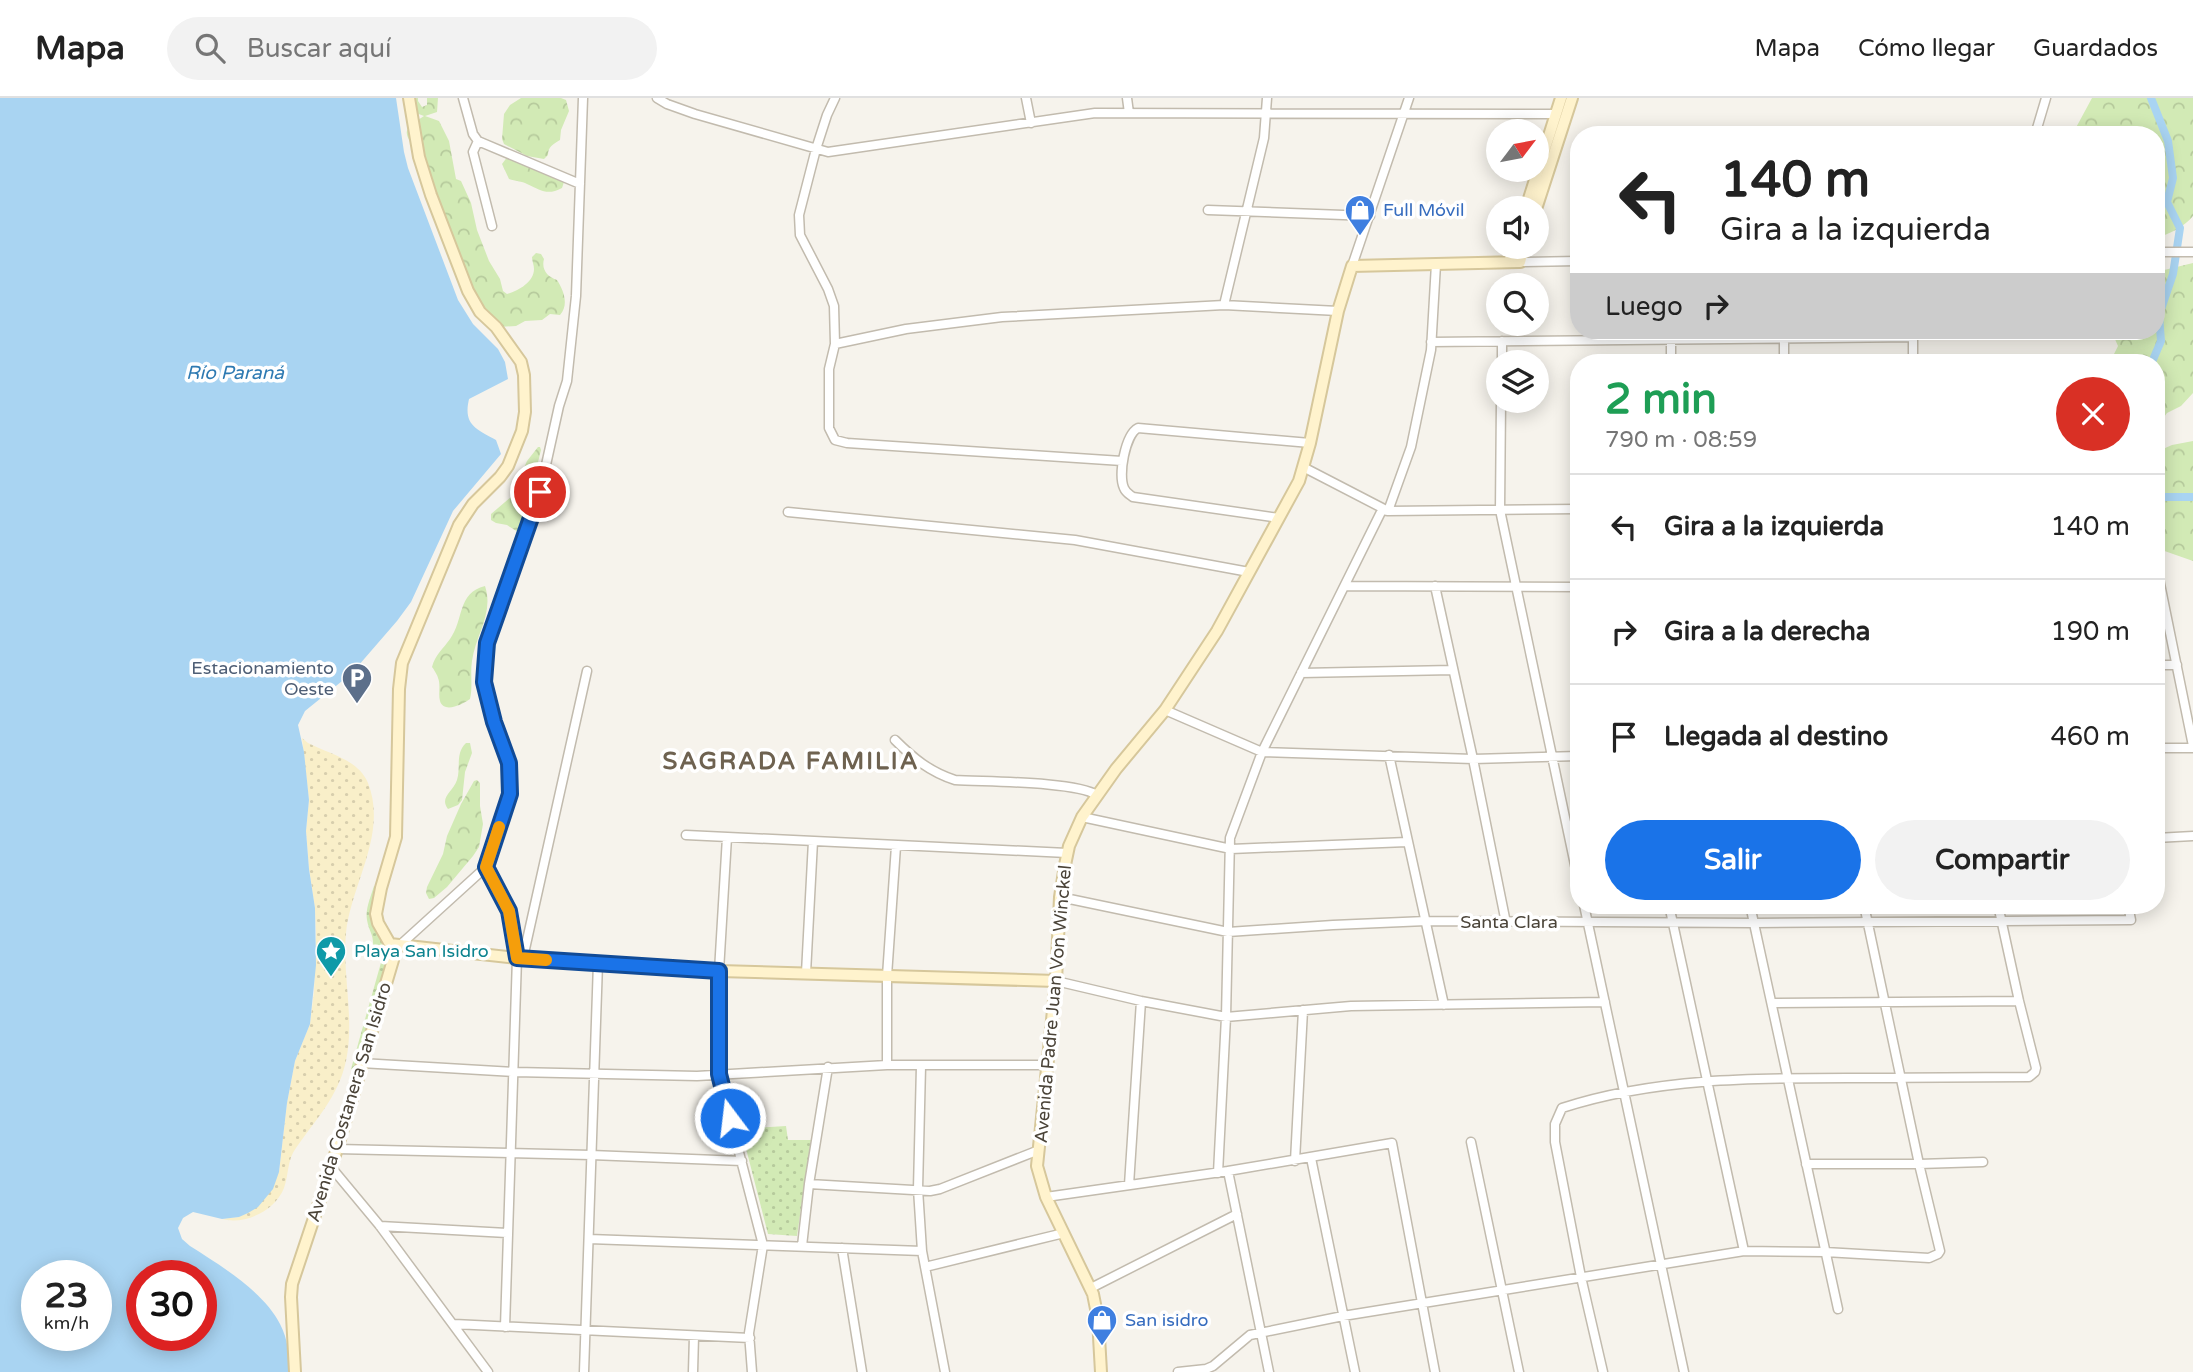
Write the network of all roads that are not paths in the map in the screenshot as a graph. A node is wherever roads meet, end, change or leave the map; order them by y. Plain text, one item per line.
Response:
1 (409, 98) edge
2 (463, 98) edge
3 (583, 98) edge
4 (657, 98) edge
5 (835, 98) edge
6 (1026, 98) edge
7 (1127, 98) edge
8 (1267, 98) edge
9 (1409, 98) edge
10 (1561, 98) edge
11 (1572, 98) edge
12 (2046, 98) edge
13 (1267, 112) junction
14 (1129, 113) junction
15 (1403, 114) junction
16 (1556, 114) junction
17 (1031, 123) junction
18 (2038, 126) edge
19 (478, 141) junction
20 (816, 149) junction
21 (580, 184) junction
22 (1530, 196) edge
23 (1540, 196) edge
24 (1208, 210) dead end
25 (1246, 212) junction
26 (1370, 216) junction
27 (492, 226) dead end
28 (2165, 252) edge
29 (2192, 252) edge
30 (1516, 259) edge
31 (1570, 261) edge
32 (1514, 262) junction
33 (1436, 264) junction
34 (1352, 266) junction
35 (1224, 305) junction
36 (1338, 312) junction
37 (1570, 339) edge
38 (1502, 341) junction
39 (1431, 342) junction
40 (835, 344) junction
41 (1502, 350) edge
42 (1501, 413) edge
43 (1310, 443) junction
44 (1122, 461) junction
45 (1303, 467) junction
46 (1570, 509) edge
47 (1500, 510) junction
48 (1388, 511) junction
49 (788, 512) dead end
50 (1279, 518) junction
51 (1249, 572) junction
52 (1345, 586) junction
53 (1435, 586) junction
54 (1517, 586) junction
55 (1570, 587) edge
56 (2165, 617) edge
57 (2165, 665) edge
58 (2176, 665) junction
59 (1453, 670) junction
60 (587, 671) dead end
61 (1301, 673) junction
62 (1165, 710) junction
63 (895, 740) dead end
64 (2193, 747) edge
65 (2165, 748) edge
66 (1262, 752) junction
67 (1389, 755) junction
68 (1553, 756) junction
69 (1570, 756) edge
70 (1473, 759) junction
71 (1097, 795) junction
72 (1082, 817) junction
73 (686, 835) dead end
74 (2193, 836) edge
75 (727, 837) junction
76 (2165, 838) edge
77 (1570, 839) edge
78 (813, 841) junction
79 (1407, 842) junction
80 (896, 846) junction
81 (1231, 849) junction
82 (1067, 853) junction
83 (486, 867) junction
84 (1060, 897) junction
85 (1586, 914) edge
86 (1671, 914) edge
87 (1752, 914) edge
88 (1866, 914) edge
89 (2000, 914) edge
90 (2130, 914) edge
91 (2001, 920) junction
92 (1426, 922) junction
93 (1588, 922) junction
94 (1868, 922) junction
95 (1506, 923) junction
96 (1673, 923) junction
97 (1754, 923) junction
98 (1228, 932) junction
99 (394, 945) junction
100 (520, 958) junction
101 (598, 963) junction
102 (719, 971) junction
103 (806, 974) junction
104 (887, 976) junction
105 (1056, 981) junction
106 (1142, 1001) junction
107 (2019, 1001) junction
108 (1605, 1003) junction
109 (1772, 1003) junction
110 (1886, 1003) junction
111 (1444, 1005) junction
112 (1303, 1010) junction
113 (1226, 1017) junction
114 (361, 1063) junction
115 (887, 1065) junction
116 (1048, 1065) junction
117 (921, 1066) junction
118 (828, 1067) junction
119 (514, 1072) junction
120 (594, 1072) junction
121 (719, 1074) junction
122 (1787, 1078) junction
123 (1901, 1078) junction
124 (1707, 1082) junction
125 (1625, 1093) junction
126 (1471, 1142) dead end
127 (337, 1149) junction
128 (1039, 1150) junction
129 (510, 1153) junction
130 (591, 1154) junction
131 (1311, 1158) junction
132 (741, 1161) junction
133 (1296, 1161) junction
134 (1983, 1161) dead end
135 (1806, 1164) junction
136 (1919, 1164) junction
137 (331, 1167) junction
138 (1228, 1171) junction
139 (1217, 1173) junction
140 (809, 1184) junction
141 (1129, 1185) junction
142 (918, 1189) junction
143 (1046, 1197) junction
144 (1237, 1214) junction
145 (380, 1226) junction
146 (507, 1233) junction
147 (1064, 1233) junction
148 (589, 1239) junction
149 (763, 1245) junction
150 (802, 1246) junction
151 (842, 1248) junction
152 (922, 1251) junction
153 (1744, 1251) junction
154 (1825, 1252) junction
155 (1660, 1265) junction
156 (925, 1267) junction
157 (1581, 1277) junction
158 (1091, 1288) junction
159 (1502, 1290) junction
160 (1422, 1304) junction
161 (1838, 1309) dead end
162 (1343, 1316) junction
163 (454, 1325) junction
164 (505, 1327) junction
165 (585, 1332) junction
166 (1260, 1334) junction
167 (694, 1336) junction
168 (750, 1338) junction
169 (295, 1372) edge
170 (488, 1372) edge
171 (584, 1372) edge
172 (693, 1372) edge
173 (752, 1372) edge
174 (862, 1372) edge
175 (945, 1372) edge
176 (1101, 1372) edge
177 (1181, 1372) edge
178 (1269, 1372) edge
179 (1355, 1372) edge
180 (1435, 1372) edge
181 (1519, 1372) edge
182 (1603, 1372) edge
183 (1684, 1372) edge

1 - 99 main road, Avenida Costanera San Isidro
2 - 19 street
3 - 21 street
4 - 20 street
5 - 20 street
6 - 17 street
7 - 14 street
8 - 13 street
9 - 15 street
10 - 16 main road
11 - 23 main road
12 - 18 street
13 - 14 street
13 - 15 street
13 - 25 street
14 - 17 street
15 - 16 street
15 - 26 street
16 - 22 main road
17 - 20 street
19 - 21 street
19 - 27 street
20 - 40 street
21 - 83 street
24 - 25 street
25 - 26 street
25 - 35 street
26 - 34 street
28 - 29 street
30 - 32 main road
31 - 32 street
32 - 33 main road
33 - 34 main road
33 - 39 street
34 - 36 main road, Avenida Padre Juan Von Winckel
35 - 36 street
35 - 40 street
36 - 43 main road, Avenida Padre Juan Von Winckel
37 - 38 street
38 - 39 street
38 - 41 street
39 - 48 street
40 - 44 street
42 - 47 street
43 - 44 street
43 - 45 main road, Avenida Padre Juan Von Winckel
44 - 50 street
45 - 48 street
45 - 50 main road, Avenida Padre Juan Von Winckel
46 - 47 street
47 - 48 street
47 - 54 street
48 - 52 street
49 - 51 street
50 - 51 main road, Avenida Padre Juan Von Winckel
51 - 62 main road, Avenida Padre Juan Von Winckel
52 - 53 street
52 - 61 street
53 - 54 street
53 - 59 street
54 - 55 street
54 - 68 street
56 - 58 street
57 - 58 street
58 - 64 street
59 - 61 street
59 - 70 street
60 - 100 street
61 - 66 street
62 - 66 street
62 - 71 main road, Avenida Padre Juan Von Winckel
63 - 71 street
64 - 65 street
66 - 67 street
66 - 81 street
67 - 70 street
67 - 79 street
68 - 69 street
68 - 70 street
68 - 77 street
70 - 95 street
71 - 72 main road, Avenida Padre Juan Von Winckel
72 - 81 street
72 - 82 main road, Avenida Padre Juan Von Winckel
73 - 75 street
74 - 76 street
75 - 78 street
75 - 102 street
78 - 80 street
78 - 103 street
79 - 81 street
79 - 92 street
80 - 82 street
80 - 104 street
81 - 98 street
82 - 84 main road, Avenida Padre Juan Von Winckel
83 - 99 street
83 - 100 street
84 - 98 street, Santa Clara
84 - 105 main road, Avenida Padre Juan Von Winckel
85 - 93 street
86 - 96 street
87 - 97 street
88 - 94 street
89 - 91 street
90 - 91 street, Santa Clara
91 - 94 street, Santa Clara
91 - 107 street
92 - 95 street, Santa Clara
92 - 98 street, Santa Clara
92 - 111 street
93 - 95 street, Santa Clara
93 - 96 street, Santa Clara
93 - 108 street
94 - 97 street, Santa Clara
94 - 110 street
96 - 97 street, Santa Clara
96 - 124 street
97 - 109 street
98 - 113 street
99 - 100 main road
99 - 114 main road, Avenida Costanera San Isidro
100 - 101 main road
100 - 119 street
101 - 102 main road
101 - 120 street
102 - 103 main road
102 - 121 street
103 - 104 main road
104 - 105 main road
104 - 115 street
105 - 106 street
105 - 116 main road, Avenida Padre Juan Von Winckel
106 - 113 street
106 - 141 street
107 - 110 street
107 - 123 street
108 - 111 street
108 - 125 street
109 - 110 street
109 - 122 street
110 - 123 street
111 - 112 street
112 - 113 street
112 - 133 street
113 - 139 street
114 - 119 street
114 - 127 main road, Avenida Costanera San Isidro
115 - 117 street
115 - 118 street
116 - 117 street
116 - 128 main road, Avenida Padre Juan Von Winckel
117 - 142 street
118 - 121 street
118 - 140 street
119 - 120 street
119 - 129 street
120 - 121 street
120 - 130 street
121 - 132 street
122 - 123 street
122 - 124 street
122 - 135 street
123 - 136 street
124 - 125 street
124 - 153 street
125 - 155 street
125 - 157 street
126 - 159 street
127 - 129 street
127 - 137 main road, Avenida Costanera San Isidro
128 - 142 street
128 - 143 main road, Avenida Padre Juan Von Winckel
129 - 130 street
129 - 146 street
130 - 132 street
130 - 148 street
131 - 133 street
131 - 160 street
131 - 162 street
132 - 149 street
133 - 138 street
134 - 136 street
135 - 136 street
135 - 154 street
136 - 154 street
137 - 145 street
137 - 169 main road, Avenida Costanera San Isidro
138 - 139 street
138 - 144 street
139 - 141 street
140 - 142 street
140 - 150 street
141 - 143 street
142 - 152 street
143 - 147 main road, Avenida Padre Juan Von Winckel
144 - 158 street
144 - 166 street
145 - 146 street
145 - 163 street
146 - 164 street
147 - 156 street
147 - 158 main road, Avenida Padre Juan Von Winckel
148 - 149 street
148 - 165 street
149 - 150 street
149 - 168 street
150 - 151 street
151 - 152 street
151 - 174 street
152 - 156 street
153 - 154 street
153 - 155 street
154 - 161 street
155 - 157 street
155 - 183 street
156 - 175 street
157 - 159 street
157 - 182 street
158 - 176 main road, Avenida Padre Juan Von Winckel
159 - 160 street
159 - 181 street
160 - 162 street
160 - 180 street
162 - 166 street
162 - 179 street
163 - 164 street
163 - 170 street
164 - 165 street
165 - 167 street
165 - 171 street
166 - 177 street
166 - 178 street
167 - 168 street
167 - 172 street
168 - 173 street

